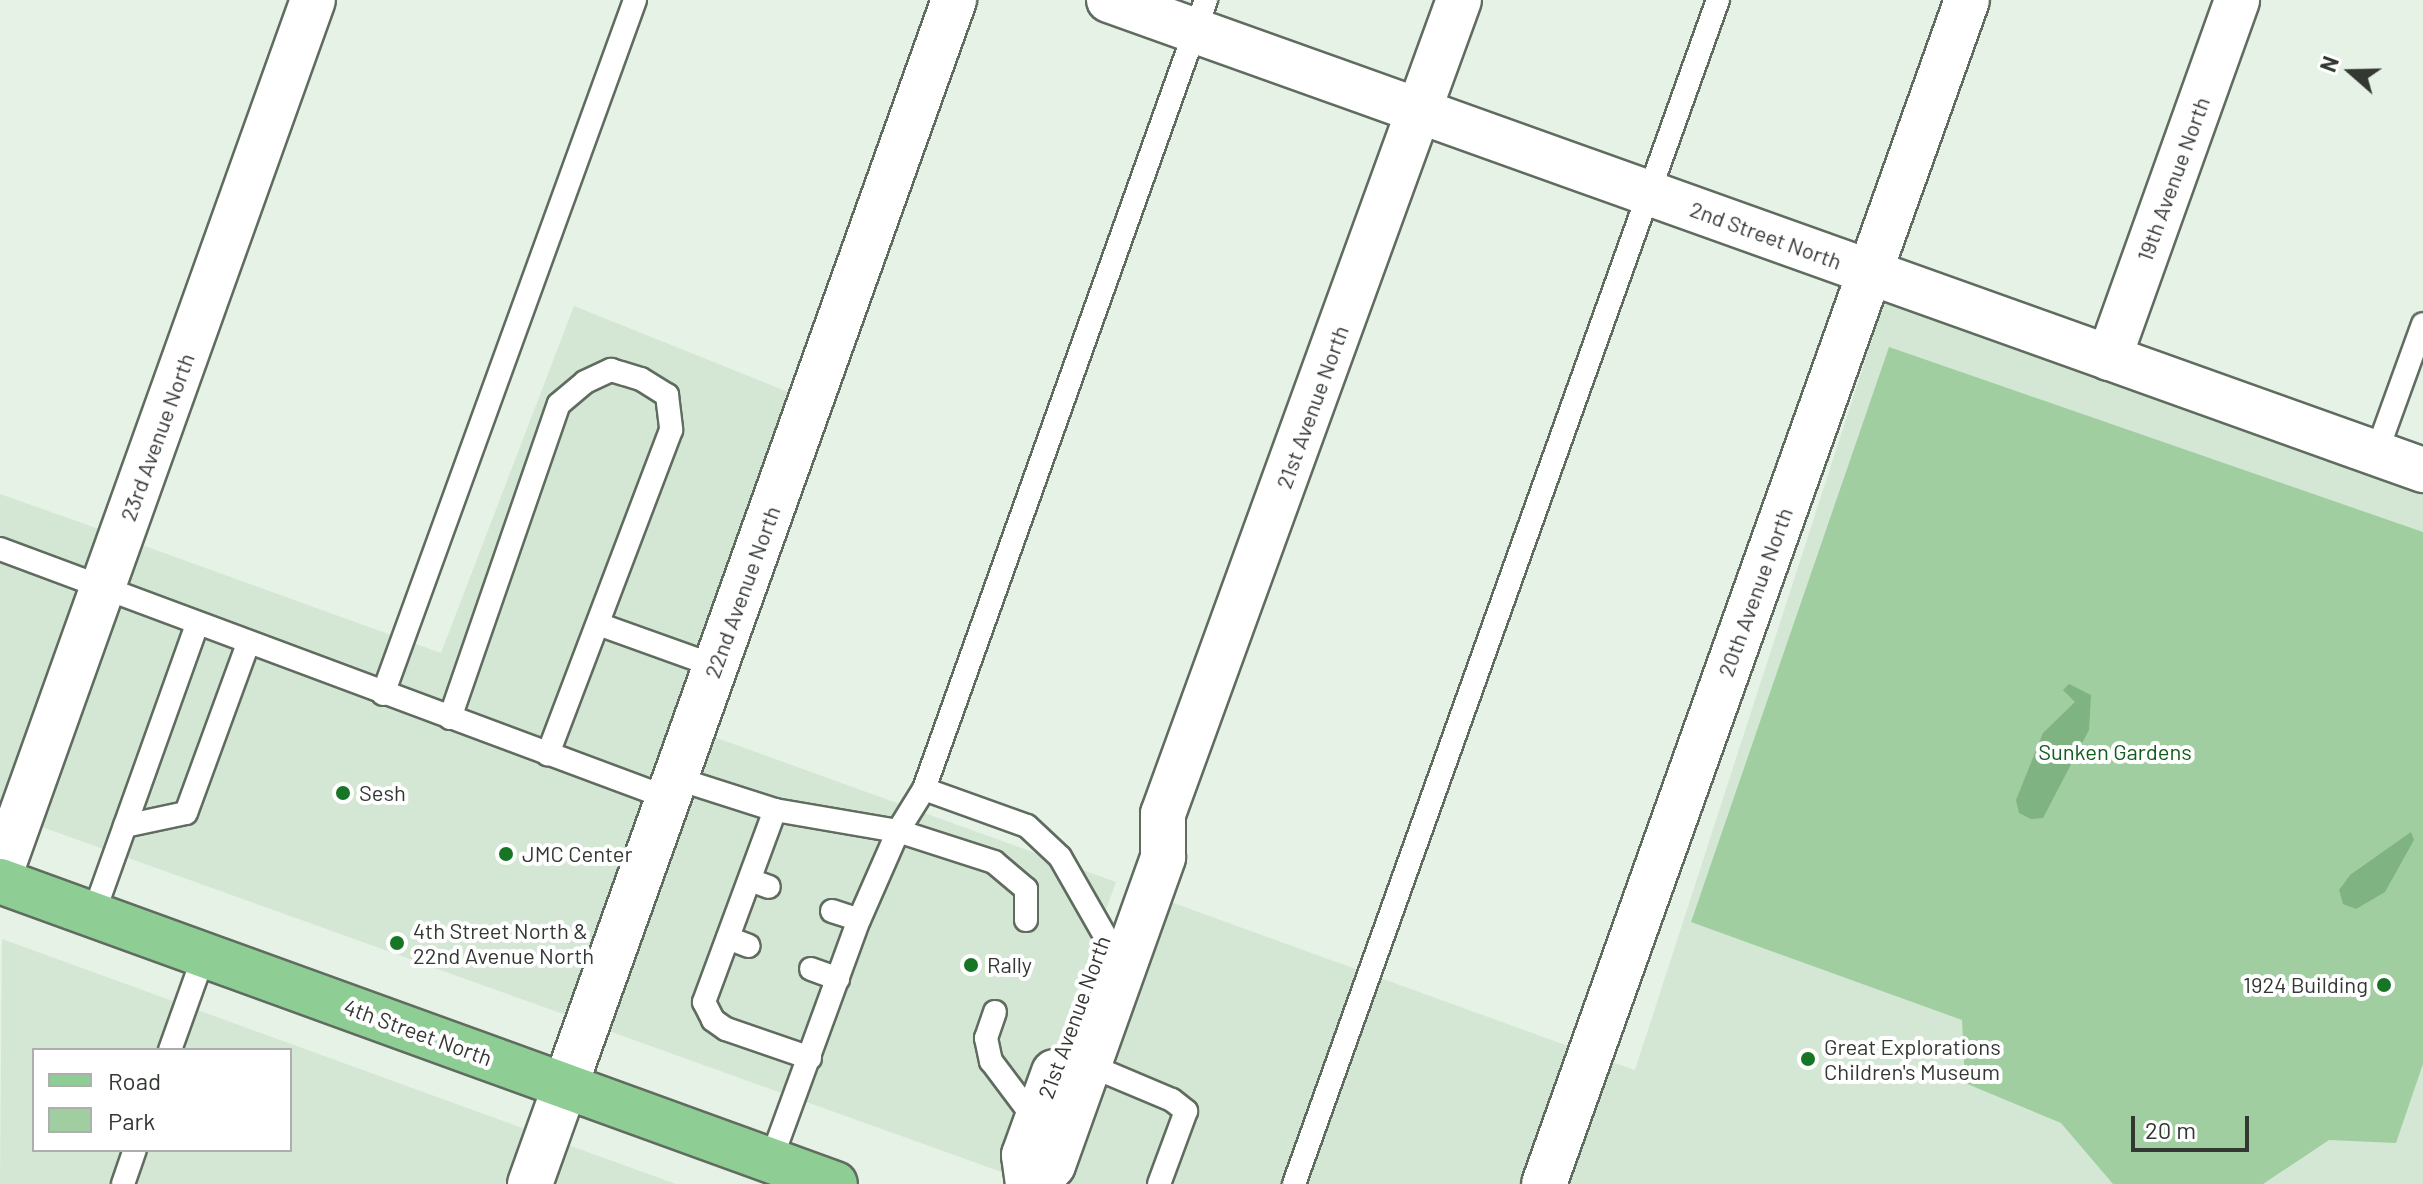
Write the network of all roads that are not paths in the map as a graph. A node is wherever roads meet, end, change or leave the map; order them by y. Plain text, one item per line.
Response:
1 (313, 0) edge
2 (635, 0) edge
3 (954, 0) edge
4 (1109, 0) edge
5 (1459, 0) edge
6 (1718, 0) edge
7 (1967, 0) edge
8 (2237, 0) edge
9 (1200, 15) edge
10 (1419, 111) junction
11 (1649, 193) junction
12 (1870, 272) junction
13 (2423, 324) edge
14 (2109, 358) junction
15 (2376, 454) junction
16 (2423, 470) edge
17 (0, 549) edge
18 (102, 590) junction
19 (598, 624) junction
20 (197, 625) junction
21 (248, 644) junction
22 (715, 666) junction
23 (383, 694) junction
24 (450, 718) junction
25 (548, 754) junction
26 (672, 788) junction
27 (924, 789) junction
28 (775, 810) junction
29 (1163, 814) junction
30 (125, 826) junction
31 (898, 831) junction
32 (0, 874) edge
33 (0, 881) edge
34 (832, 911) dead end
35 (93, 915) junction
36 (859, 920) junction
37 (1026, 920) dead end
38 (1104, 934) junction
39 (204, 955) junction
40 (811, 969) dead end
41 (838, 979) junction
42 (995, 1012) dead end
43 (171, 1048) edge
44 (810, 1058) junction
45 (1075, 1060) junction
46 (565, 1086) junction
47 (1036, 1121) junction
48 (134, 1152) edge
49 (771, 1160) junction
50 (830, 1183) edge
51 (123, 1184) edge
52 (530, 1184) edge
53 (1028, 1184) edge
54 (1036, 1184) edge
55 (1159, 1184) edge
56 (1294, 1184) edge
57 (1544, 1184) edge

1 - 18 street, 23rd Avenue North
2 - 23 lane
3 - 22 street, 22nd Avenue North
4 - 9 street, 2nd Street North
5 - 10 street, 21st Avenue North
6 - 11 lane
7 - 12 street, 20th Avenue North
8 - 14 street, 19th Avenue North
9 - 10 street, 2nd Street North
9 - 27 lane
10 - 11 street, 2nd Street North
10 - 29 street, 21st Avenue North
11 - 12 street, 2nd Street North
11 - 56 lane
12 - 14 street, 2nd Street North
12 - 57 street, 20th Avenue North
13 - 15 lane
14 - 15 street, 2nd Street North
15 - 16 street, 2nd Street North
17 - 18 lane
18 - 20 lane
18 - 32 street, 23rd Avenue North
19 - 22 lane
19 - 24 lane
19 - 25 lane
20 - 21 lane
20 - 30 lane
21 - 23 lane
21 - 30 lane
22 - 26 street, 22nd Avenue North
23 - 24 lane
24 - 25 lane
25 - 26 lane
26 - 28 lane
26 - 46 street, 22nd Avenue North
27 - 31 lane
27 - 38 lane
28 - 31 lane
28 - 44 lane
29 - 38 street, 21st Avenue North
29 - 45 street, 21st Avenue North
30 - 35 lane
31 - 36 lane
31 - 37 lane
33 - 35 main road, 4th Street North
34 - 36 lane
35 - 39 main road, 4th Street North
36 - 41 lane
38 - 45 street, 21st Avenue North
39 - 43 lane
39 - 46 main road, 4th Street North
40 - 41 lane
41 - 44 lane
42 - 47 lane
44 - 49 lane
45 - 47 street, 21st Avenue North
45 - 54 street, 21st Avenue North
45 - 55 lane
46 - 49 main road, 4th Street North
46 - 52 street, 22nd Avenue North
47 - 53 street, 21st Avenue North
48 - 51 lane
49 - 50 main road, 4th Street North

